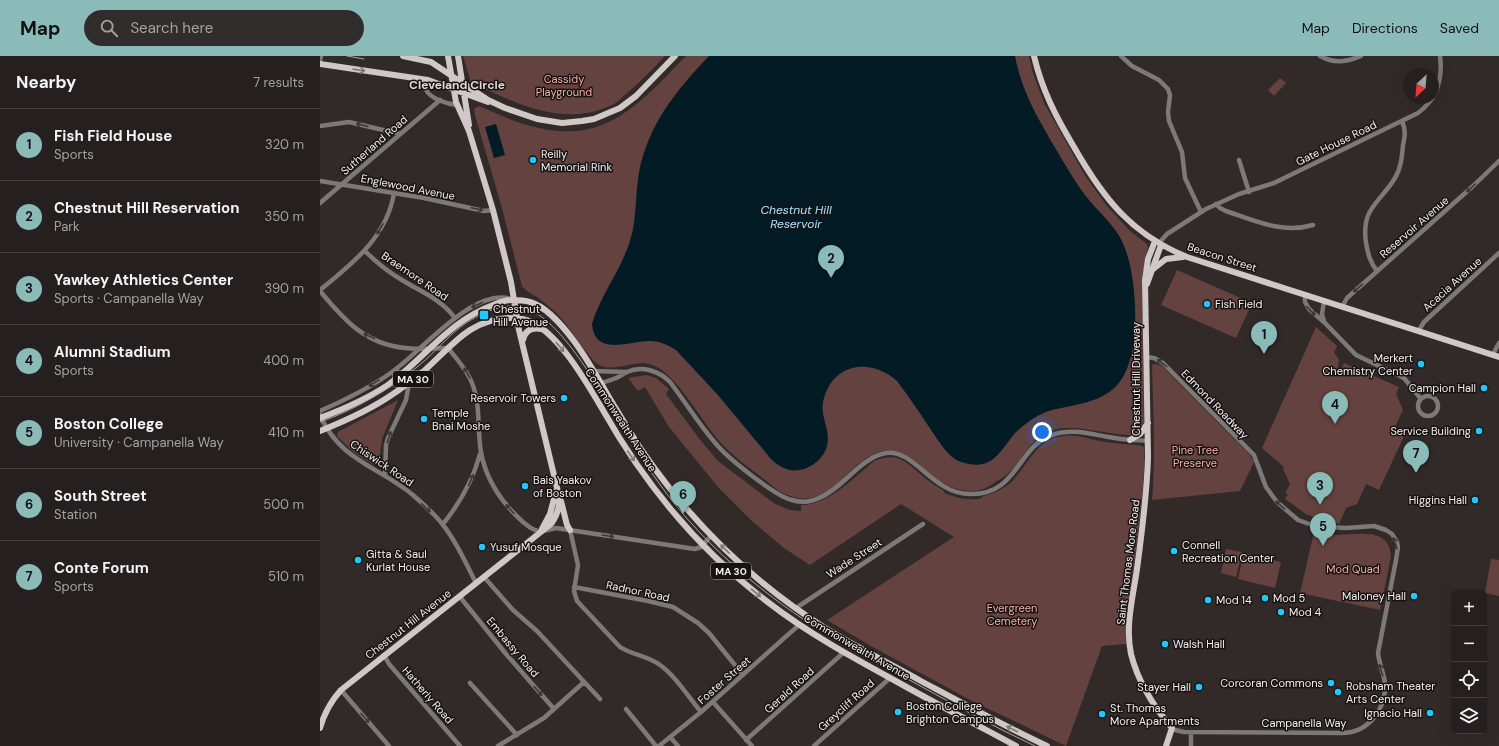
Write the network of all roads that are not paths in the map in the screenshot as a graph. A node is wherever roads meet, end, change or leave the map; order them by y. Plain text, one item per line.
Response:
1 (321, 56) edge
2 (403, 56) edge
3 (431, 56) edge
4 (448, 56) edge
5 (458, 56) edge
6 (675, 56) edge
7 (1034, 56) edge
8 (1121, 56) edge
9 (1320, 56) edge
10 (1361, 56) edge
11 (1440, 56) edge
12 (419, 58) junction
13 (320, 63) edge
14 (452, 75) junction
15 (428, 80) junction
16 (462, 82) junction
17 (454, 89) junction
18 (464, 93) junction
19 (440, 100) junction
20 (495, 104) junction
21 (458, 105) junction
22 (1402, 121) junction
23 (320, 126) edge
24 (470, 131) junction
25 (400, 134) junction
26 (1239, 160) dead end
27 (1499, 161) edge
28 (320, 181) edge
29 (342, 184) junction
30 (1249, 192) junction
31 (394, 193) junction
32 (320, 202) edge
33 (1216, 204) junction
34 (493, 210) junction
35 (1201, 212) junction
36 (1313, 225) dead end
37 (1158, 243) junction
38 (365, 251) junction
39 (1499, 253) edge
40 (1187, 257) junction
41 (1152, 270) junction
42 (1377, 271) junction
43 (320, 291) edge
44 (1145, 291) junction
45 (1305, 295) junction
46 (514, 300) junction
47 (1324, 301) junction
48 (1342, 306) junction
49 (455, 318) junction
50 (517, 319) junction
51 (1325, 323) junction
52 (1419, 330) junction
53 (545, 331) junction
54 (522, 342) junction
55 (1499, 343) edge
56 (430, 348) junction
57 (448, 348) junction
58 (420, 349) junction
59 (1496, 356) edge
60 (1146, 357) junction
61 (593, 371) junction
62 (626, 372) junction
63 (409, 382) junction
64 (601, 383) junction
65 (588, 386) junction
66 (1421, 399) junction
67 (320, 416) edge
68 (1148, 423) junction
69 (323, 430) edge
70 (1130, 440) junction
71 (1148, 441) junction
72 (481, 452) junction
73 (1261, 474) joint
74 (385, 475) junction
75 (557, 490) junction
76 (559, 496) junction
77 (443, 524) junction
78 (923, 524) dead end
79 (570, 530) junction
80 (540, 532) junction
81 (711, 536) junction
82 (703, 545) junction
83 (484, 576) junction
84 (476, 583) junction
85 (574, 587) junction
86 (460, 597) junction
87 (796, 608) junction
88 (799, 625) junction
89 (844, 653) junction
90 (384, 655) junction
91 (873, 655) junction
92 (867, 666) junction
93 (743, 675) junction
94 (890, 678) junction
95 (584, 682) junction
96 (470, 683) dead end
97 (341, 690) junction
98 (600, 699) dead end
99 (713, 702) junction
100 (554, 709) junction
101 (626, 709) dead end
102 (701, 712) junction
103 (320, 728) edge
104 (1172, 728) junction
105 (1191, 732) junction
106 (517, 735) junction
107 (670, 737) junction
108 (746, 740) junction
109 (389, 746) edge
110 (460, 746) edge
111 (498, 746) edge
112 (656, 746) edge
113 (659, 746) edge
114 (678, 746) edge
115 (752, 746) edge
116 (814, 746) edge
117 (1016, 746) edge
118 (1047, 746) edge
119 (1166, 746) edge
120 (1191, 746) edge

1 - 13 street
2 - 12 main road
3 - 12 main road
4 - 14 main road, Chestnut Hill Avenue
5 - 16 main road, Chestnut Hill Avenue
6 - 20 main road
7 - 37 main road, Beacon Street
8 - 35 street
9 - 10 street
11 - 22 street, Gate House Road
12 - 14 main road
13 -> 15 main road
14 - 16 main road
14 - 17 main road, Chestnut Hill Avenue
15 - 17 main road
15 - 19 street
16 - 18 main road, Chestnut Hill Avenue
16 - 20 main road
17 - 18 main road
17 - 21 main road, Chestnut Hill Avenue
18 - 20 main road
18 - 24 main road, Chestnut Hill Avenue
19 - 21 street
19 - 25 street, Sutherland Road
21 - 24 main road, Chestnut Hill Avenue
22 - 30 street, Gate House Road
22 - 42 street
25 -> 23 street
24 - 34 main road, Chestnut Hill Avenue
25 - 29 street, Sutherland Road
26 - 30 street
27 -> 42 street, Reservoir Avenue
28 - 29 street, Englewood Avenue
29 - 31 street, Englewood Avenue
29 - 32 street, Sutherland Road
30 - 33 street, Gate House Road
31 -> 34 street, Englewood Avenue
31 -> 38 street
33 - 35 street, Gate House Road
33 - 36 street
34 - 46 main road, Chestnut Hill Avenue
35 - 37 street, Gate House Road
37 - 40 main road, Beacon Street
37 - 41 main road, Chestnut Hill Driveway
37 - 44 main road, Chestnut Hill Driveway
38 - 43 street
38 - 49 street, Braemore Road
39 - 52 street, Acacia Avenue
40 - 41 main road
40 - 45 main road, Beacon Street
41 - 44 main road, Chestnut Hill Driveway
42 -> 48 street, Reservoir Avenue
58 -> 43 street
44 - 60 main road, Chestnut Hill Driveway
45 - 47 main road, Beacon Street
45 -> 51 street
46 -> 49 street, Commonwealth Avenue
46 - 50 main road, Chestnut Hill Avenue
46 - 56 main road, Commonwealth Avenue / MA 30
46 - 61 main road, Commonwealth Avenue / MA 30
47 - 48 main road, Beacon Street
47 - 51 street
48 - 52 main road, Beacon Street
49 - 58 street, Commonwealth Avenue
50 - 53 main road, Commonwealth Avenue / MA 30
50 - 54 main road, Chestnut Hill Avenue
50 - 57 main road, Commonwealth Avenue / MA 30
51 - 66 street
52 - 59 main road, Beacon Street
53 - 54 main road
53 -> 65 main road, Commonwealth Avenue / MA 30
54 - 75 main road, Chestnut Hill Avenue
55 - 59 street
56 - 57 street
56 - 58 street
56 - 67 main road, Commonwealth Avenue / MA 30
57 - 63 main road, Commonwealth Avenue / MA 30
72 -> 57 street
58 -> 67 street, Commonwealth Avenue
60 - 68 main road, Chestnut Hill Driveway
73 -> 60 street, Edmond Roadway
61 - 62 street, Chestnut Hill Driveway
61 - 64 main road, Commonwealth Avenue / MA 30
62 - 64 street, Chestnut Hill Driveway
62 - 70 street, Chestnut Hill Driveway
63 - 69 main road, Commonwealth Avenue / MA 30
74 -> 63 street
64 - 65 street, Chestnut Hill Driveway
64 - 81 main road, Commonwealth Avenue / MA 30
65 -> 82 main road, Commonwealth Avenue / MA 30
66 - 66 street
67 - 69 street, Chiswick Road
68 - 70 main road
68 - 71 main road, Chestnut Hill Driveway
69 - 74 street, Chiswick Road
70 - 71 street, Chestnut Hill Driveway
71 - 104 main road, Saint Thomas More Road
77 -> 72 street
80 -> 72 street
105 -> 73 street, Campanella Way
74 -> 77 street, Chiswick Road
75 - 76 main road, Chestnut Hill Avenue
75 - 80 main road, Chestnut Hill Avenue
76 - 79 main road
76 - 80 main road, Chestnut Hill Avenue
77 - 84 street, Chiswick Road
78 - 87 street, Wade Street
79 - 80 street
79 -> 82 street
79 - 85 street
80 - 83 main road, Chestnut Hill Avenue
81 - 82 street
87 -> 81 main road, Commonwealth Avenue / MA 30
82 -> 88 main road, Commonwealth Avenue / MA 30
83 - 84 main road, Chestnut Hill Avenue
83 - 95 street
84 - 86 main road, Chestnut Hill Avenue
85 - 93 street, Radnor Road
85 - 102 street
86 - 90 main road, Chestnut Hill Avenue
86 -> 100 street, Embassy Road
87 - 91 main road, Commonwealth Avenue / MA 30
88 - 89 main road, Commonwealth Avenue / MA 30
88 - 93 street, Foster Street
89 - 92 main road, Commonwealth Avenue / MA 30
89 - 108 street, Gerald Road
90 - 97 main road, Chestnut Hill Avenue
90 - 110 street, Hatherly Road
91 - 92 main road
118 -> 91 main road, Commonwealth Avenue / MA 30
92 - 94 main road, Commonwealth Avenue / MA 30
93 - 99 street, Foster Street
94 - 116 street, Greycliff Road
94 - 117 main road, Commonwealth Avenue / MA 30
95 - 98 street
95 - 100 street
96 - 106 street
97 - 103 main road, Chestnut Hill Avenue
97 -> 109 street
99 - 102 street, Foster Street
99 - 108 street
100 - 106 street
101 - 112 street
102 - 107 street, Foster Street
104 - 105 street, Campanella Way
104 - 119 main road
105 - 120 street
106 - 111 street
107 - 113 street, Foster Street
107 - 114 street
108 - 115 street

